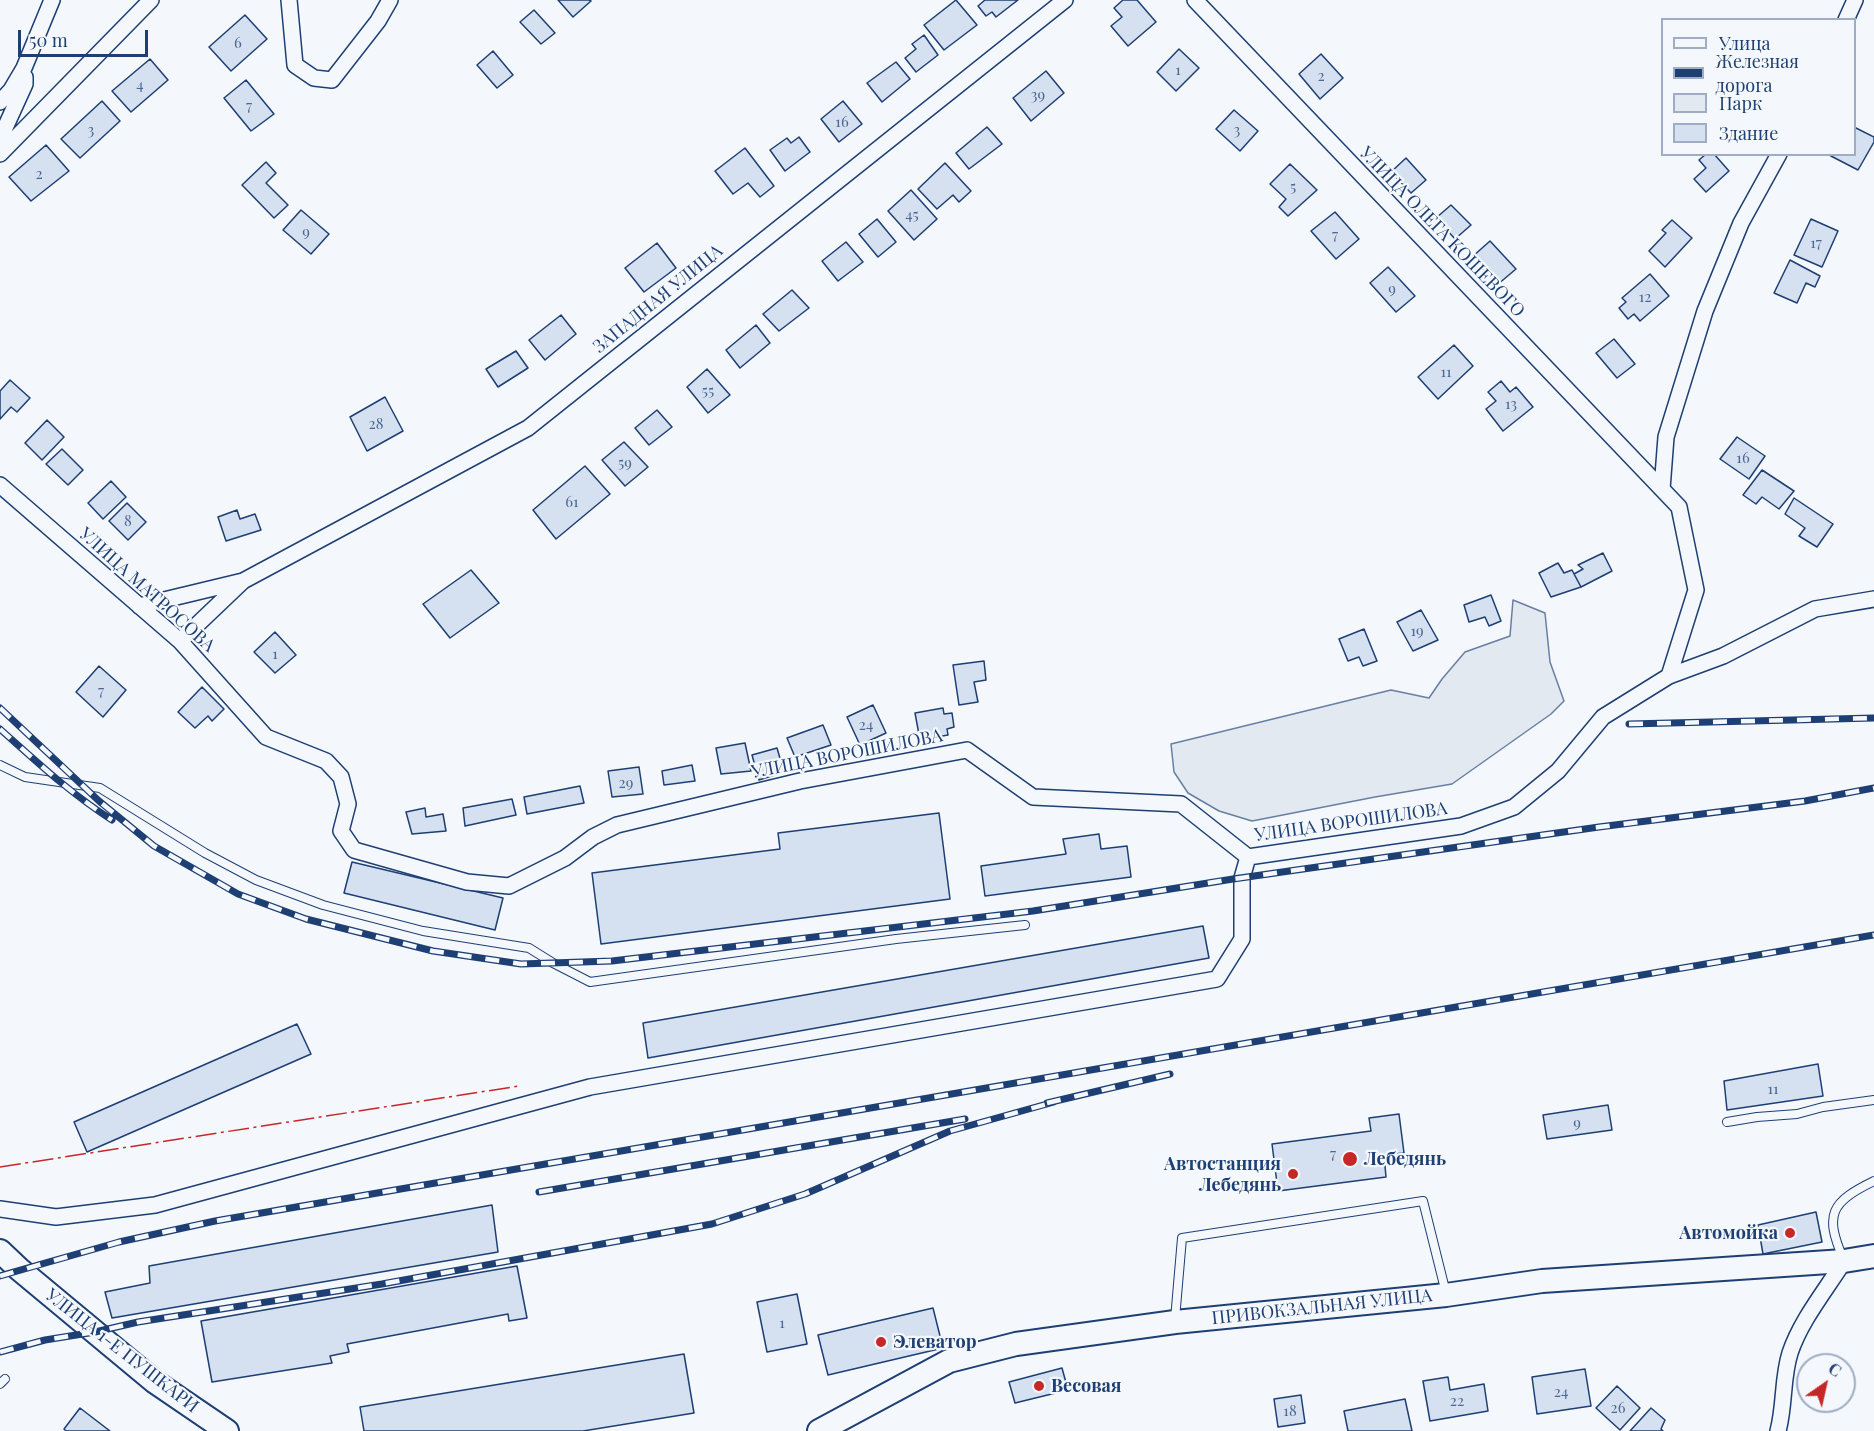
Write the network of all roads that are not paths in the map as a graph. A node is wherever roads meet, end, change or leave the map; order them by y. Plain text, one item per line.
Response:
1 (52, 0) edge
2 (151, 0) edge
3 (289, 0) edge
4 (390, 0) edge
5 (1065, 0) edge
6 (1195, 0) edge
7 (1855, 0) edge
8 (1847, 18) edge
9 (24, 68) junction
10 (0, 102) edge
11 (0, 139) edge
12 (0, 154) edge
13 (1778, 156) edge
14 (0, 485) edge
15 (1662, 489) junction
16 (243, 581) junction
17 (1874, 599) edge
18 (139, 606) junction
19 (180, 641) junction
20 (1669, 676) junction
21 (326, 760) joint
22 (0, 765) edge
23 (1248, 857) junction
24 (1025, 925) dead end
25 (1874, 1100) edge
26 (1727, 1122) dead end
27 (1874, 1181) edge
28 (0, 1209) edge
29 (0, 1251) edge
30 (1874, 1256) edge
31 (1844, 1261) junction
32 (1446, 1295) junction
33 (1175, 1322) junction
34 (227, 1431) edge
35 (819, 1431) edge
36 (1778, 1431) edge

1 - 9 street
2 - 12 street
3 - 4 street
5 - 16 street, ЗАПАДНАЯ УЛИЦА
6 - 15 street, УЛИЦА ОЛЕГА КОШЕВОГО
7 - 8 street
9 - 10 street
9 - 11 street
13 - 15 street
14 - 18 street, УЛИЦА МАТРОСОВА
15 - 20 street, УЛИЦА ОЛЕГА КОШЕВОГО
16 - 18 street
16 - 19 street
17 - 20 street, УЛИЦА ВОРОШИЛОВА
18 - 19 street, УЛИЦА МАТРОСОВА
19 - 21 street, УЛИЦА МАТРОСОВА
20 - 23 street, УЛИЦА ВОРОШИЛОВА
21 - 23 street, УЛИЦА ВОРОШИЛОВА
22 - 24 lane
23 - 28 street
25 - 26 lane
27 - 31 lane
29 - 34 main road, УЛИЦА 1-Е ПУШКАРИ
30 - 31 main road, ПРИВОКЗАЛЬНАЯ УЛИЦА
31 - 32 main road, ПРИВОКЗАЛЬНАЯ УЛИЦА
31 - 36 street
32 - 33 main road, ПРИВОКЗАЛЬНАЯ УЛИЦА
32 - 33 lane
33 - 35 main road, ПРИВОКЗАЛЬНАЯ УЛИЦА

